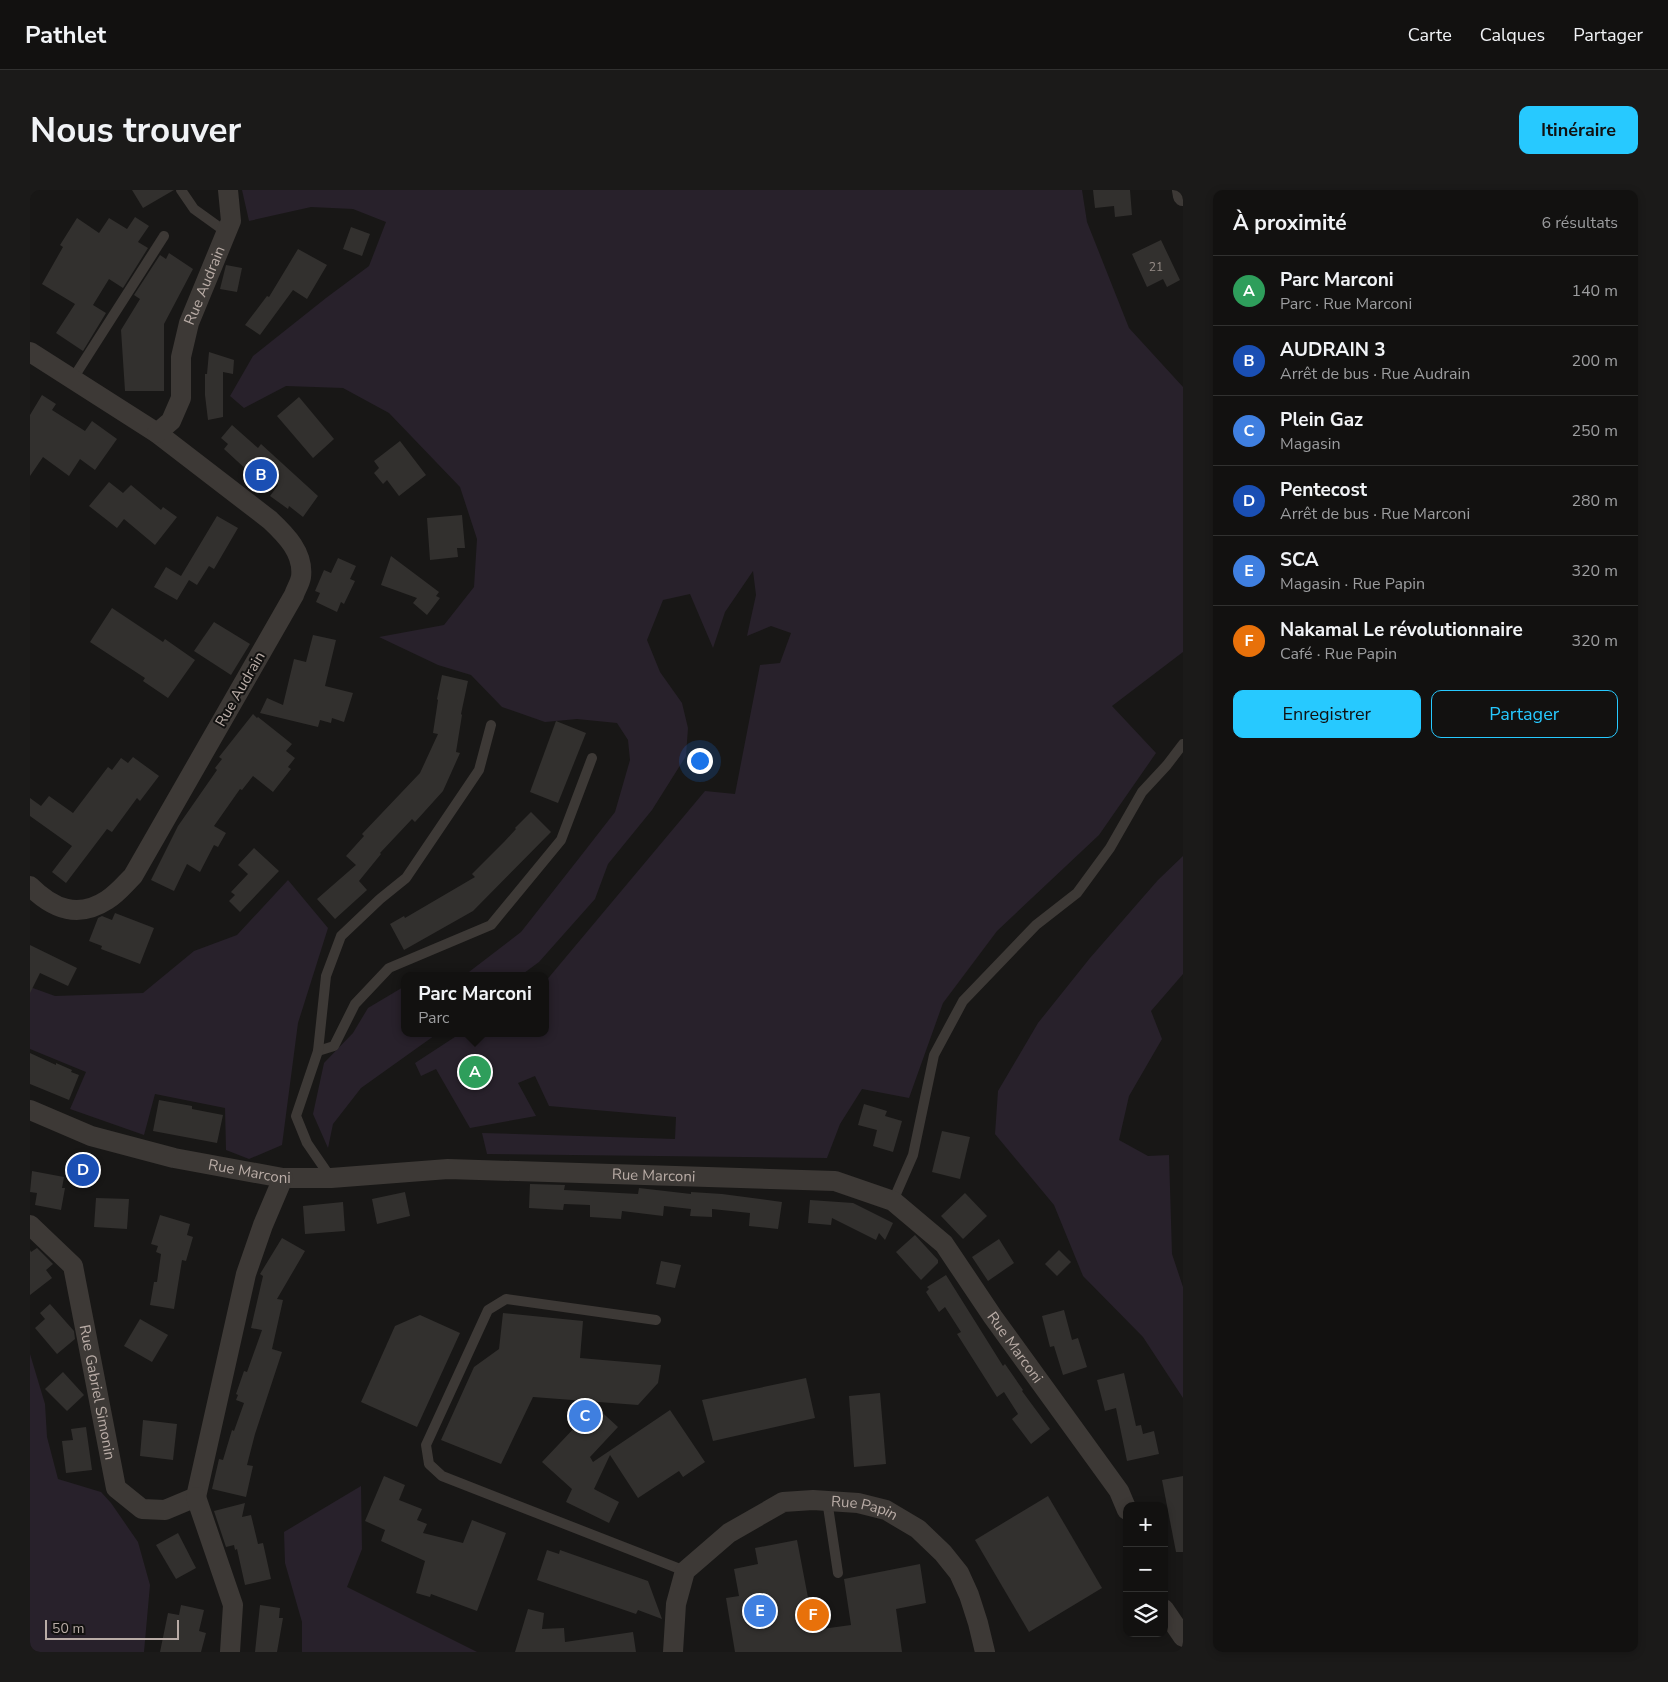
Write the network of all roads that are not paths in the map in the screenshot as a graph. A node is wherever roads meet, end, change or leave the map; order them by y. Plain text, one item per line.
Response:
1 (181, 190) edge
2 (228, 190) edge
3 (1182, 190) edge
4 (1183, 196) edge
5 (226, 232) junction
6 (164, 236) dead end
7 (30, 352) edge
8 (72, 380) junction
9 (157, 433) junction
10 (491, 725) dead end
11 (1183, 744) edge
12 (592, 758) dead end
13 (30, 886) edge
14 (318, 1051) junction
15 (30, 1110) edge
16 (284, 1178) junction
17 (331, 1178) junction
18 (894, 1201) junction
19 (30, 1225) edge
20 (656, 1320) dead end
21 (196, 1497) junction
22 (827, 1500) junction
23 (1124, 1502) edge
24 (685, 1572) junction
25 (838, 1573) dead end
26 (1168, 1615) edge
27 (1183, 1638) edge
28 (230, 1652) edge
29 (673, 1652) edge
30 (984, 1652) edge

1 - 5 lane
2 - 5 street, Rue Audrain
3 - 4 street
5 - 9 street, Rue Audrain
6 - 8 lane
7 - 8 street, Rue Audrain
8 - 9 street, Rue Audrain
9 - 13 street, Rue Audrain
10 - 14 lane
11 - 18 lane
12 - 14 lane
14 - 17 lane
15 - 16 street, Rue Marconi
16 - 17 street, Rue Marconi
16 - 21 street
17 - 18 street, Rue Marconi
18 - 23 street, Rue Marconi
19 - 21 street, Rue Gabriel Simonin
20 - 24 lane
21 - 28 street
22 - 24 street, Rue Papin
22 - 25 lane
22 - 30 street, Rue Papin
24 - 29 street
26 - 27 street

